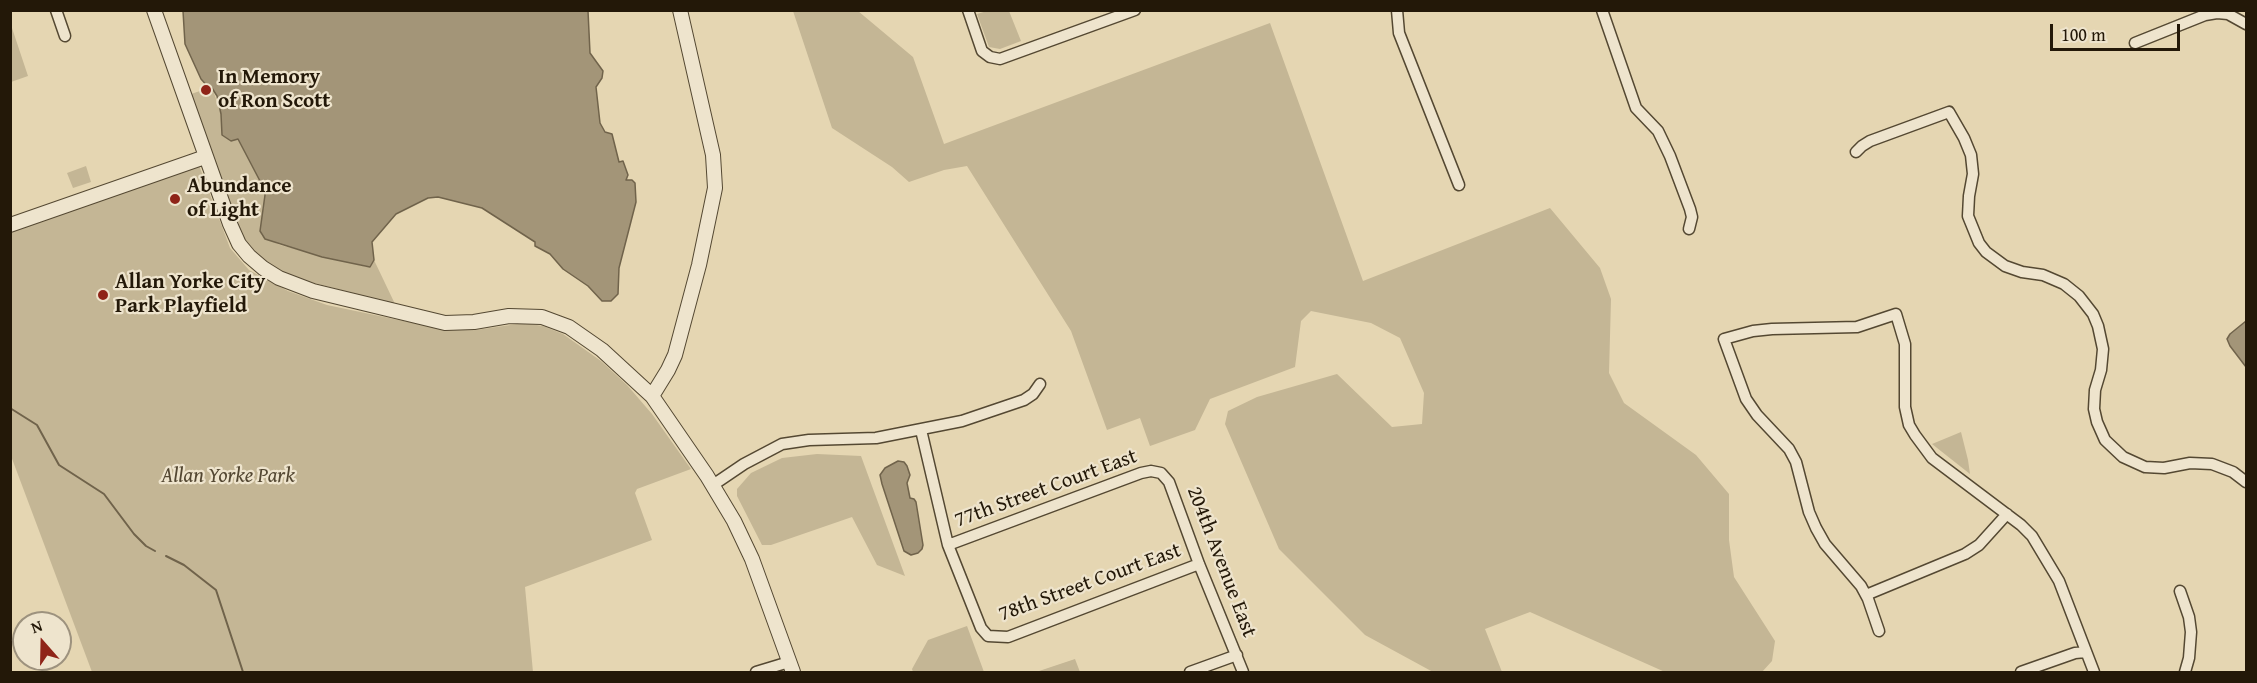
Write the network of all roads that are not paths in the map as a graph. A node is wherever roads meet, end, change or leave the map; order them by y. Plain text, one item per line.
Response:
1 (56, 10) edge
2 (154, 10) edge
3 (680, 10) edge
4 (968, 10) edge
5 (1135, 10) edge
6 (1397, 10) edge
7 (1602, 10) edge
8 (2247, 24) edge
9 (65, 36) dead end
10 (2135, 43) dead end
11 (1856, 153) dead end
12 (205, 158) junction
13 (1459, 185) dead end
14 (10, 225) edge
15 (1689, 229) dead end
16 (1040, 384) dead end
17 (652, 396) junction
18 (921, 430) junction
19 (1156, 471) joint
20 (2247, 482) edge
21 (713, 485) junction
22 (2007, 514) junction
23 (948, 546) junction
24 (1199, 564) junction
25 (2180, 591) dead end
26 (1866, 595) junction
27 (1879, 631) dead end
28 (2085, 652) junction
29 (1237, 655) junction
30 (791, 667) edge
31 (756, 672) edge
32 (1190, 672) edge
33 (1243, 672) edge
34 (2021, 672) edge
35 (2094, 672) edge
36 (2185, 672) edge

1 - 9 street
2 - 12 street
3 - 17 street
4 - 5 street
6 - 13 street
7 - 15 street
8 - 10 street
11 - 20 street
12 - 14 street
12 - 17 street
16 - 18 street
17 - 21 street
18 - 21 street
18 - 23 street
19 - 23 street, 77th Street Court East
19 - 24 street, 204th Avenue East
21 - 30 street
22 - 26 street
22 - 26 street
22 - 28 street
23 - 24 street, 78th Street Court East
24 - 29 street, 204th Avenue East
25 - 36 street
26 - 27 street
28 - 34 street
28 - 35 street
29 - 32 street
29 - 33 street, 204th Avenue East
30 - 31 street

